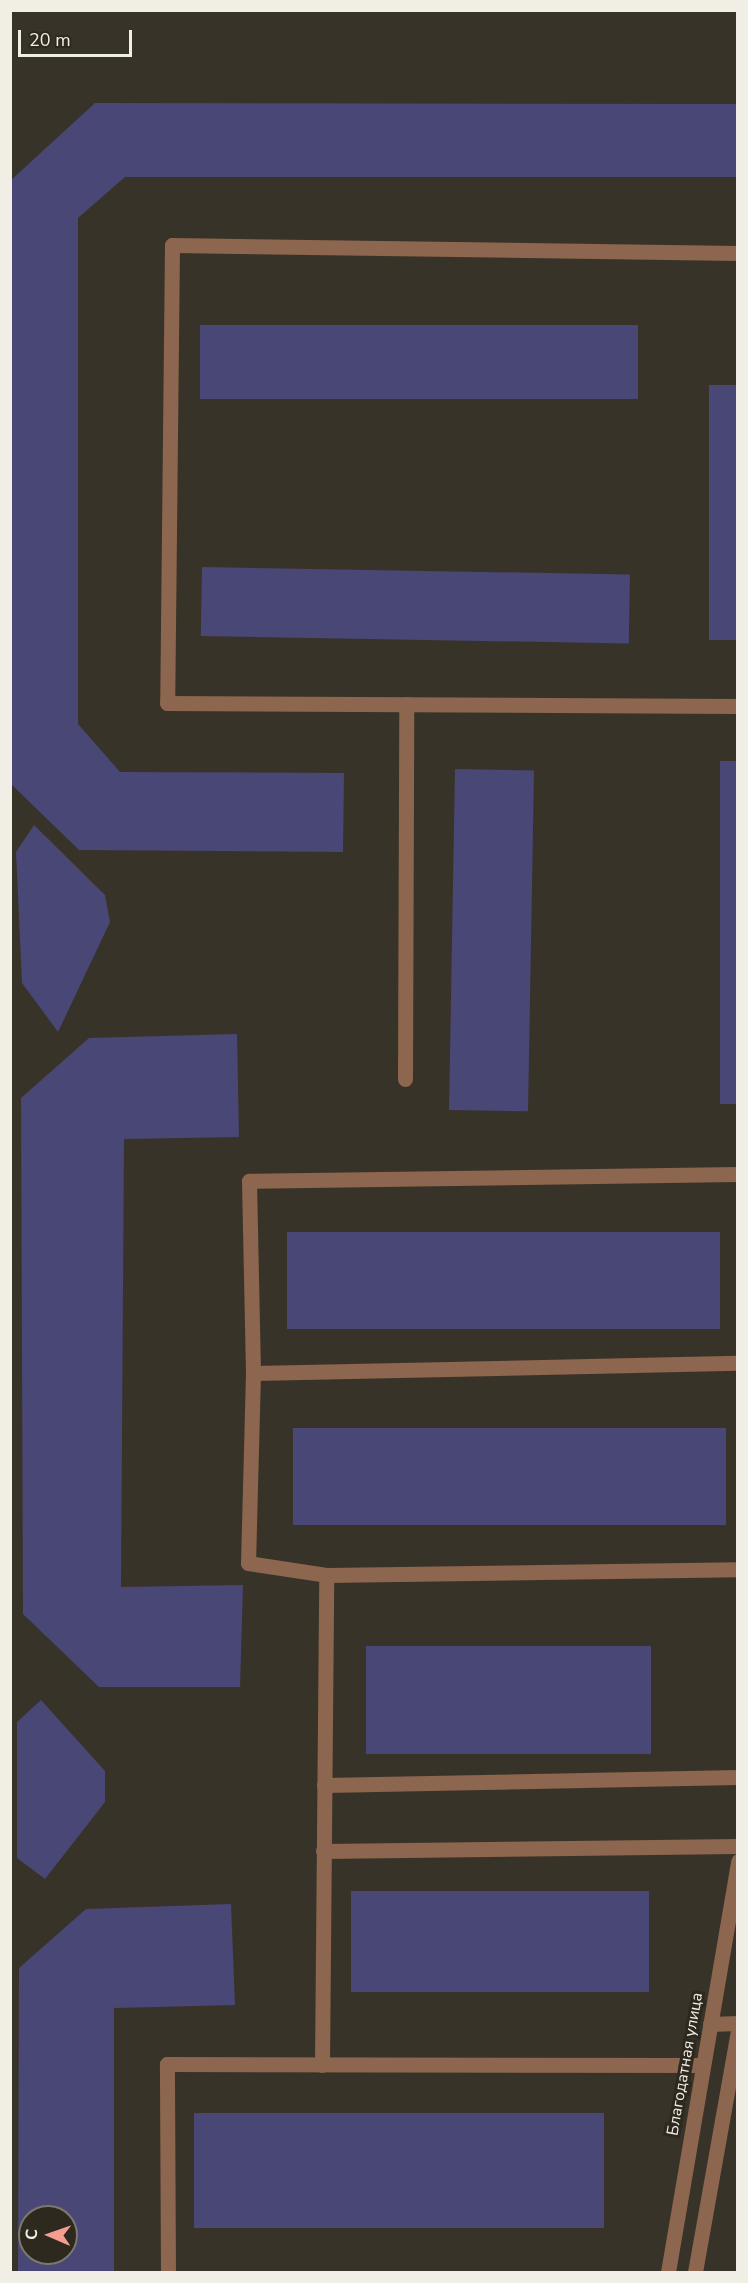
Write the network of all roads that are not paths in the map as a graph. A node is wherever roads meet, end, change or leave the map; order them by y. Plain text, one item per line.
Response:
1 (738, 253) edge
2 (406, 704) junction
3 (738, 706) edge
4 (405, 1078) dead end
5 (738, 1174) edge
6 (738, 1363) edge
7 (253, 1373) junction
8 (738, 1569) edge
9 (326, 1575) junction
10 (738, 1777) edge
11 (324, 1785) junction
12 (738, 1846) edge
13 (324, 1851) junction
14 (738, 1861) edge
15 (738, 2023) edge
16 (710, 2024) junction
17 (738, 2031) edge
18 (322, 2065) junction
19 (703, 2065) junction
20 (168, 2272) edge
21 (668, 2272) edge
22 (695, 2272) edge

1 - 2 street
2 - 3 street
2 - 4 street
5 - 7 street
6 - 7 street
7 - 9 street
8 - 9 street
9 - 11 street
10 - 11 street
11 - 13 street
12 - 13 street
13 - 18 street
14 - 16 street, Благодатная улица
15 - 16 street
16 - 19 street, Благодатная улица
17 - 22 street
18 - 19 street
18 - 20 street
19 - 21 street, Благодатная улица

